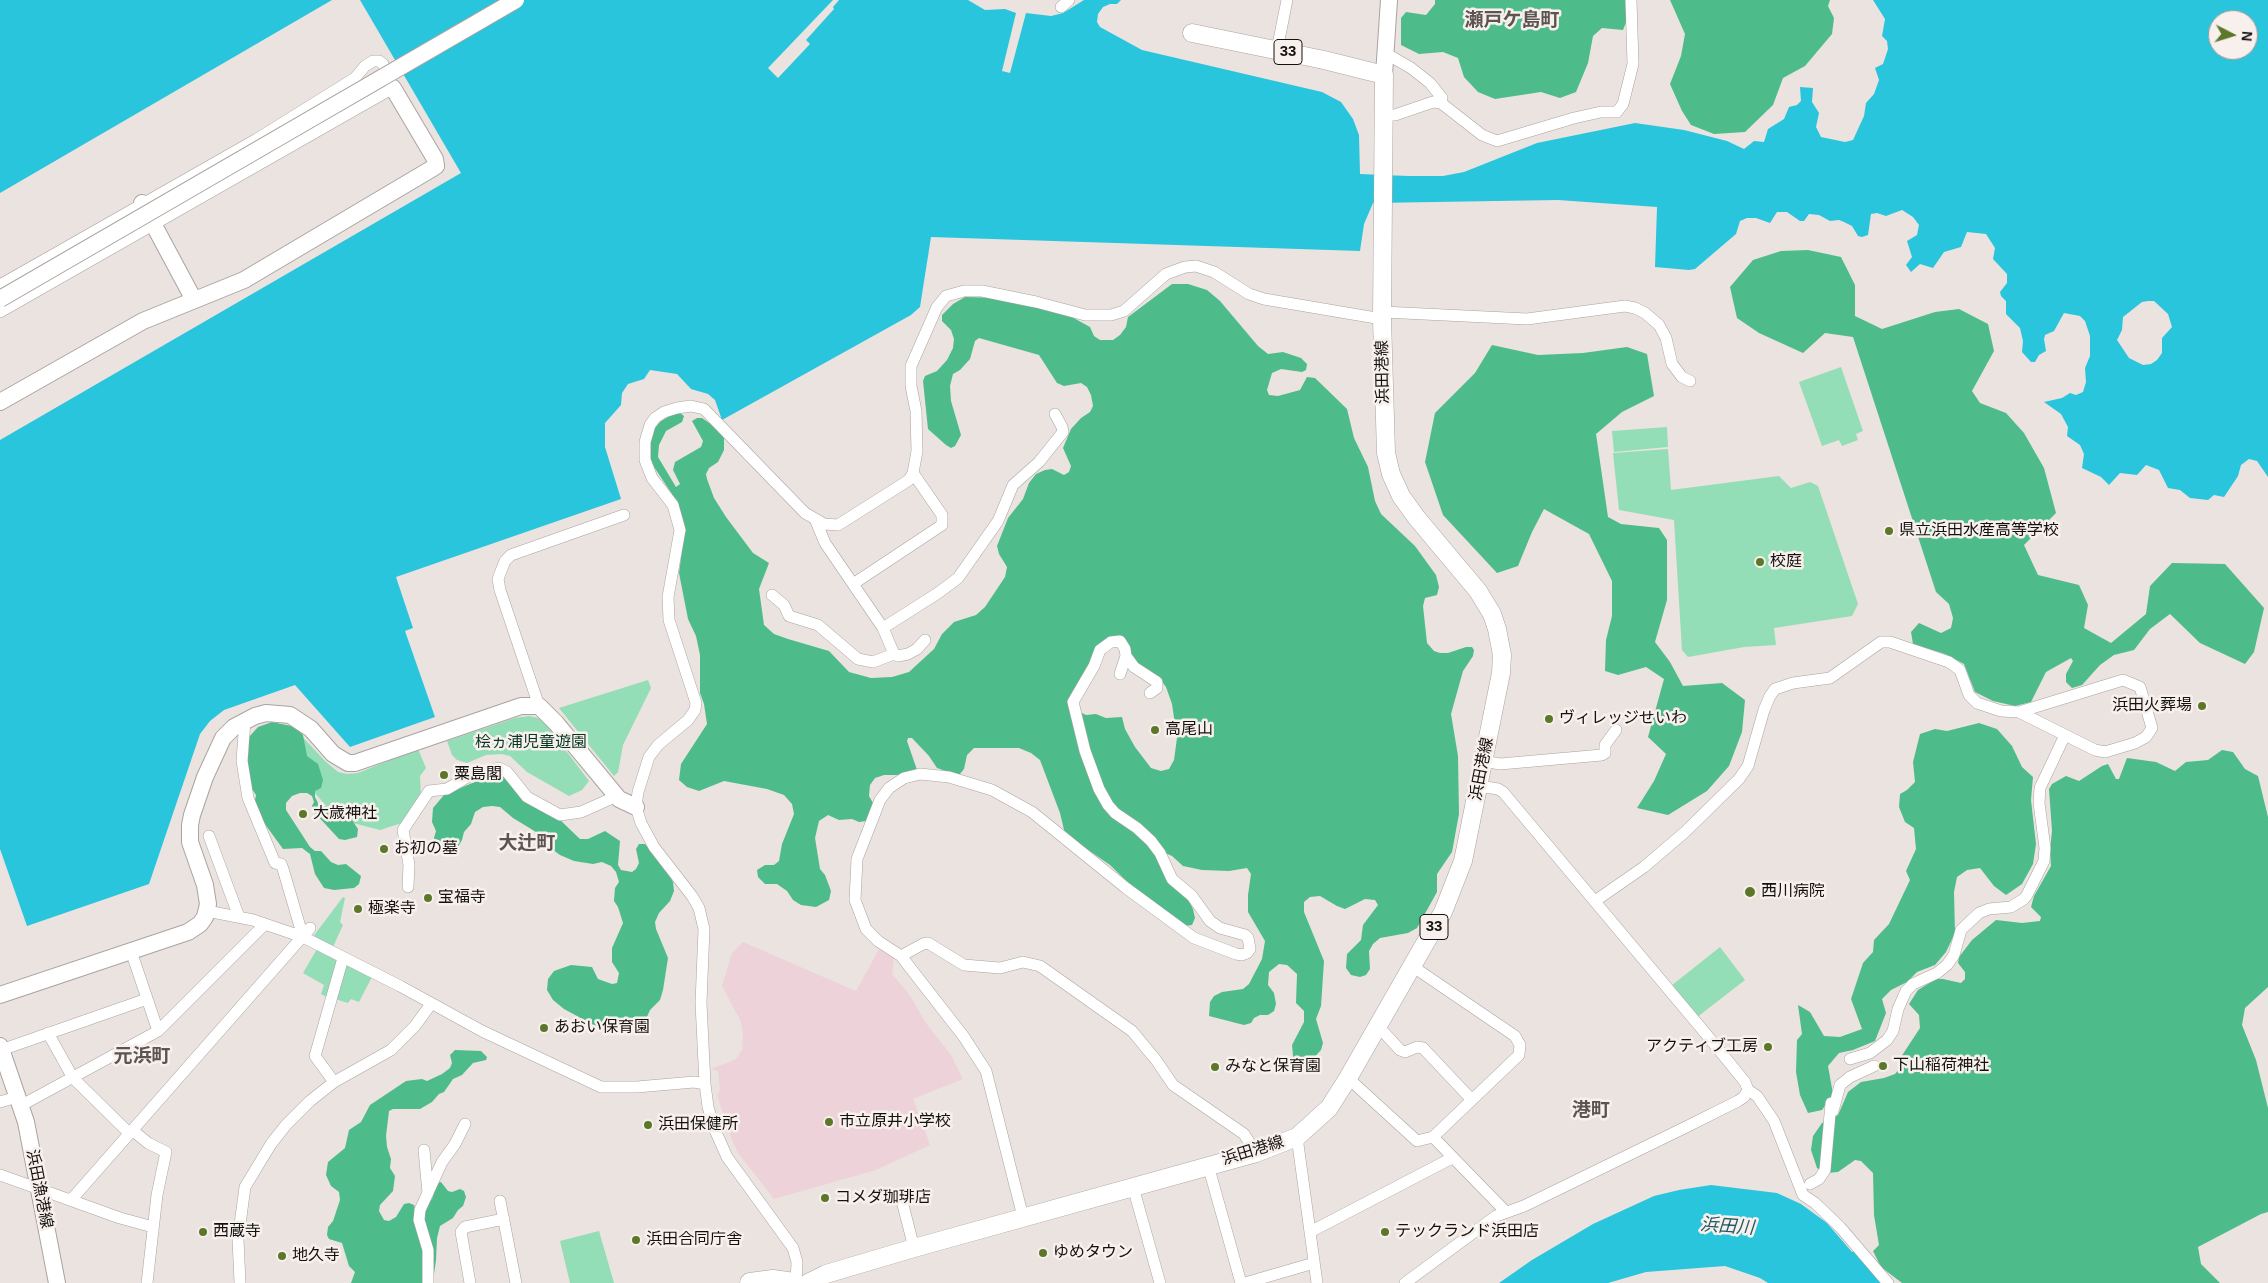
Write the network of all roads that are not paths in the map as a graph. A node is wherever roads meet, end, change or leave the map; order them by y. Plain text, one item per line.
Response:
1 (516, 0) edge
2 (1287, 0) edge
3 (1389, 0) edge
4 (1631, 0) edge
5 (1192, 33) dead end
6 (1277, 50) junction
7 (1385, 53) junction
8 (1384, 75) junction
9 (393, 88) junction
10 (1441, 102) junction
11 (1384, 115) junction
12 (142, 203) junction
13 (154, 225) junction
14 (0, 285) edge
15 (0, 299) edge
16 (194, 300) junction
17 (0, 312) edge
18 (1382, 316) junction
19 (1690, 381) dead end
20 (0, 402) edge
21 (1055, 414) dead end
22 (913, 473) junction
23 (624, 514) dead end
24 (815, 519) junction
25 (853, 584) junction
26 (772, 595) dead end
27 (883, 628) junction
28 (925, 640) dead end
29 (894, 654) junction
30 (1126, 656) junction
31 (1120, 674) dead end
32 (1150, 693) dead end
33 (539, 706) junction
34 (2019, 712) junction
35 (245, 720) junction
36 (1616, 730) dead end
37 (2065, 735) junction
38 (1761, 751) dead end
39 (1483, 761) junction
40 (1748, 766) junction
41 (1479, 786) junction
42 (617, 796) junction
43 (636, 807) junction
44 (209, 836) dead end
45 (408, 887) dead end
46 (1595, 901) junction
47 (208, 911) junction
48 (239, 917) junction
49 (266, 924) junction
50 (306, 932) junction
51 (131, 951) junction
52 (901, 956) junction
53 (343, 958) junction
54 (1412, 966) junction
55 (0, 995) edge
56 (147, 999) junction
57 (431, 1004) junction
58 (1378, 1026) junction
59 (158, 1031) junction
60 (48, 1034) junction
61 (1, 1048) edge
62 (1850, 1059) dead end
63 (1874, 1066) dead end
64 (73, 1078) junction
65 (1348, 1078) junction
66 (334, 1082) junction
67 (705, 1084) junction
68 (1748, 1090) junction
69 (1472, 1100) junction
70 (19, 1101) junction
71 (0, 1102) edge
72 (1831, 1103) dead end
73 (1830, 1117) junction
74 (465, 1124) dead end
75 (131, 1132) junction
76 (1297, 1137) junction
77 (1433, 1137) junction
78 (424, 1150) dead end
79 (1256, 1153) junction
80 (1452, 1158) junction
81 (1208, 1165) junction
82 (0, 1175) edge
83 (1810, 1184) dead end
84 (38, 1187) junction
85 (1133, 1187) junction
86 (428, 1192) junction
87 (901, 1197) dead end
88 (71, 1200) junction
89 (500, 1201) dead end
90 (1506, 1212) junction
91 (1023, 1217) junction
92 (504, 1219) junction
93 (153, 1227) junction
94 (1310, 1232) junction
95 (914, 1248) junction
96 (1314, 1263) junction
97 (57, 1283) edge
98 (147, 1283) edge
99 (240, 1283) edge
100 (428, 1283) edge
101 (470, 1283) edge
102 (516, 1283) edge
103 (750, 1283) edge
104 (795, 1283) edge
105 (808, 1283) edge
106 (1160, 1283) edge
107 (1241, 1283) edge
108 (1245, 1283) edge
109 (1317, 1283) edge
110 (1405, 1283) edge
111 (1888, 1283) edge

1 - 15 street, bridge
2 - 6 street
3 - 7 street
4 - 10 street
5 - 6 main road, 33
6 - 8 main road, 33
7 - 8 street
7 - 10 street
8 - 11 main road, 浜田港線 / 33
9 - 12 street
9 - 13 street
9 - 16 street
10 - 11 street
11 - 18 main road, 浜田港線 / 33
12 - 13 street
12 - 14 street
13 - 16 street
13 - 17 street
16 - 20 street
18 - 19 street
18 - 22 street
18 - 39 main road, 浜田港線 / 33
21 - 27 street
22 - 24 street
22 - 25 street
23 - 33 street
24 - 25 street
24 - 43 street
25 - 27 street
26 - 29 street
27 - 29 street
28 - 29 street
30 - 31 street
30 - 32 street
30 - 52 street
33 - 35 street
33 - 42 street
34 - 37 street
34 - 37 street
34 - 40 street
35 - 47 street
35 - 50 street
36 - 39 street
37 - 62 street
38 - 40 street
39 - 41 main road, 浜田港線 / 33
40 - 46 street
41 - 46 street
41 - 54 main road, 浜田港線 / 33
42 - 43 street
42 - 45 street
43 - 67 street
44 - 48 street
46 - 68 street
47 - 48 street
47 - 51 street
48 - 49 street
49 - 50 street
49 - 59 street
50 - 53 street
50 - 75 street
51 - 55 street
51 - 56 street
52 - 79 street
52 - 91 street
53 - 57 street
53 - 66 street
54 - 58 main road, 浜田港線 / 33
54 - 69 street
56 - 59 street
56 - 60 street
57 - 66 street
57 - 67 street
58 - 65 main road, 浜田港線 / 33
58 - 69 street
59 - 64 street
60 - 61 street
60 - 64 street
61 - 70 street, 浜田漁港線
63 - 73 street
64 - 70 street
64 - 75 street
65 - 76 main road, 浜田港線 / 33
65 - 77 street
66 - 99 street
67 - 104 street
68 - 90 street
68 - 111 street
69 - 77 street
70 - 71 street
70 - 84 street, 浜田漁港線
72 - 73 street
73 - 83 street
74 - 86 street
75 - 88 street
75 - 93 street
76 - 79 main road, 浜田港線 / 33
76 - 94 street
77 - 80 street
78 - 86 street
79 - 81 main road, 浜田港線 / 33
80 - 90 street
80 - 94 street
81 - 85 main road, 浜田港線 / 33
81 - 107 street
82 - 84 street
84 - 88 street
84 - 97 street, 浜田漁港線
85 - 91 main road, 浜田港線 / 33
85 - 106 street
86 - 100 street
87 - 95 street
88 - 93 street
89 - 92 street
90 - 110 street
91 - 95 main road, 浜田港線 / 33
92 - 101 street
92 - 102 street
93 - 98 street
94 - 96 street
95 - 105 main road, 浜田港線 / 33
96 - 108 street
96 - 109 street
103 - 104 highway

